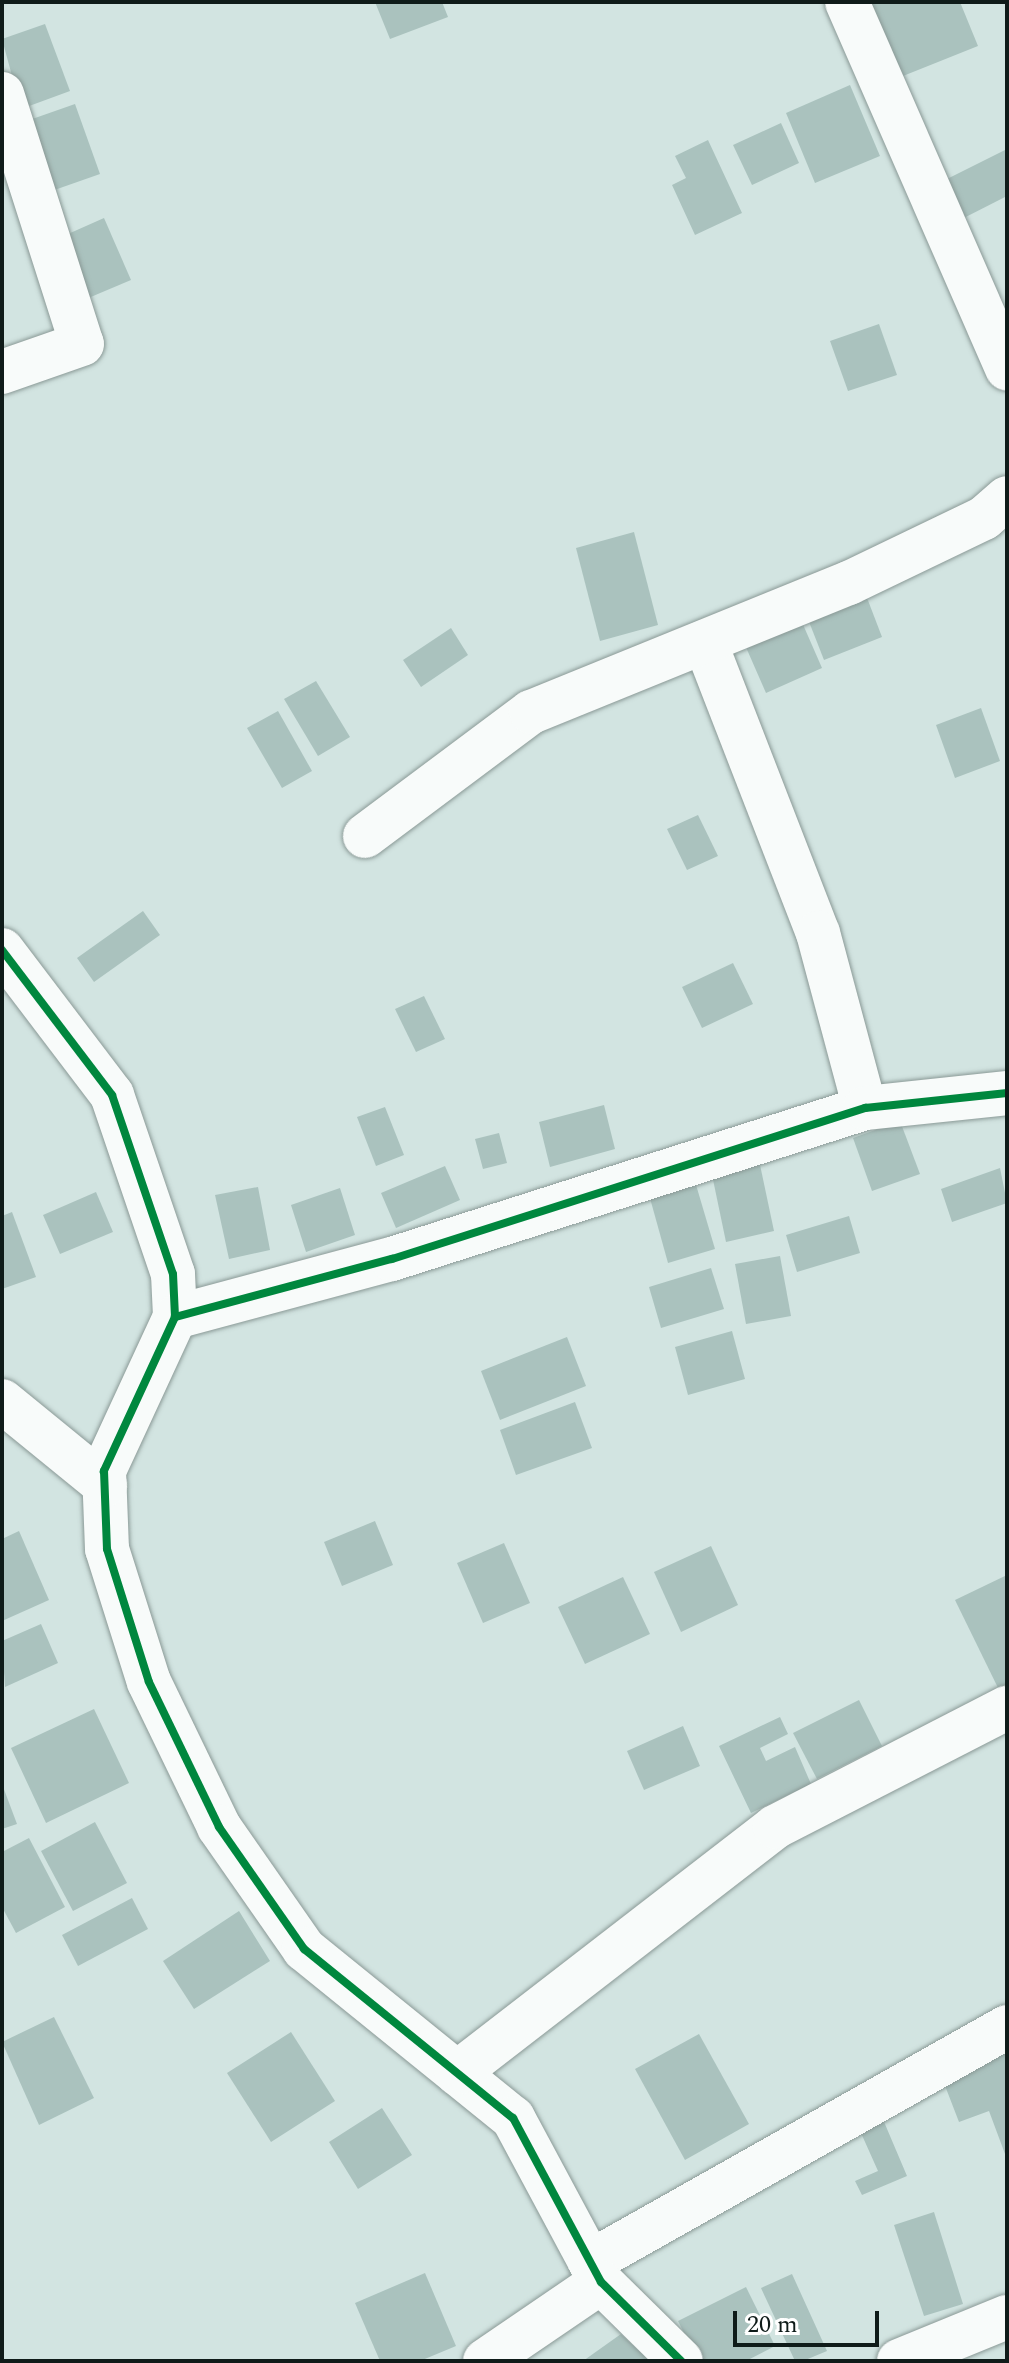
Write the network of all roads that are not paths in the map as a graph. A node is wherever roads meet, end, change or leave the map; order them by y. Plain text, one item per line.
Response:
1 (847, 2) edge
2 (2, 94) edge
3 (1007, 369) edge
4 (2, 372) edge
5 (1007, 498) edge
6 (705, 642) junction
7 (365, 836) dead end
8 (2, 950) edge
9 (1007, 1093) edge
10 (865, 1108) junction
11 (175, 1317) junction
12 (2, 1401) edge
13 (105, 1485) junction
14 (1007, 1708) edge
15 (1007, 2027) edge
16 (457, 2073) junction
17 (596, 2272) junction
18 (1007, 2317) edge
19 (485, 2361) edge
20 (681, 2361) edge
21 (899, 2361) edge

1 - 3 street
2 - 4 street
5 - 6 street
6 - 7 street
6 - 10 street
8 - 11 street
9 - 10 street
10 - 11 street
11 - 13 street
12 - 13 street
13 - 16 street
14 - 16 street
15 - 17 street
16 - 17 street
17 - 19 street
17 - 20 street
18 - 21 street

